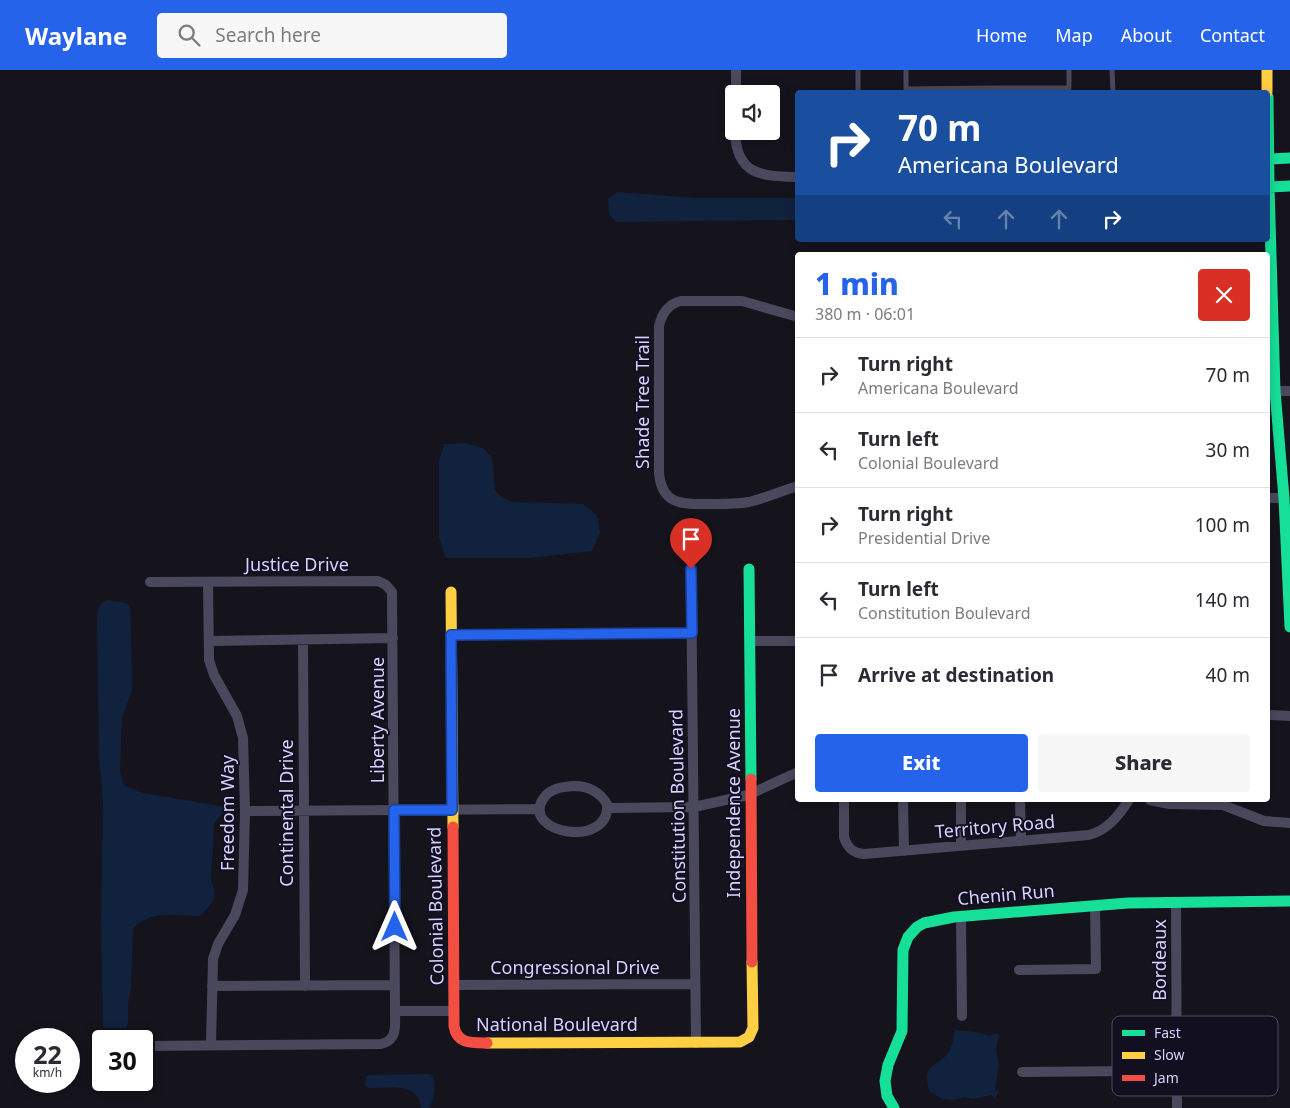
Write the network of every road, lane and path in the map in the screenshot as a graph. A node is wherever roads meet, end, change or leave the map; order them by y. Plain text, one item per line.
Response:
1 (736, 70) edge
2 (858, 70) edge
3 (906, 70) edge
4 (1069, 70) edge
5 (1112, 70) edge
6 (1267, 70) edge
7 (736, 85) edge
8 (858, 90) edge
9 (997, 90) edge
10 (1112, 90) edge
11 (1267, 90) edge
12 (736, 140) edge
13 (1290, 158) edge
14 (1270, 159) edge
15 (795, 177) edge
16 (1290, 186) edge
17 (1270, 187) edge
18 (1270, 297) edge
19 (795, 316) edge
20 (1275, 391) junction
21 (1290, 391) edge
22 (795, 487) edge
23 (1270, 498) edge
24 (1284, 498) junction
25 (691, 569) dead end
26 (749, 569) dead end
27 (150, 582) dead end
28 (208, 582) junction
29 (451, 592) dead end
30 (1290, 626) edge
31 (692, 633) junction
32 (451, 635) junction
33 (393, 638) junction
34 (208, 640) junction
35 (303, 640) junction
36 (750, 641) junction
37 (795, 641) edge
38 (1270, 715) edge
39 (1290, 716) edge
40 (795, 773) edge
41 (752, 793) junction
42 (844, 802) edge
43 (903, 802) edge
44 (961, 802) edge
45 (1020, 802) edge
46 (1127, 802) edge
47 (1160, 802) edge
48 (694, 807) junction
49 (607, 808) junction
50 (539, 809) junction
51 (394, 810) junction
52 (452, 810) junction
53 (245, 811) junction
54 (303, 811) junction
55 (1290, 823) edge
56 (1021, 841) junction
57 (961, 846) junction
58 (904, 851) junction
59 (1290, 901) edge
60 (1176, 903) junction
61 (1095, 906) junction
62 (961, 916) junction
63 (1019, 970) dead end
64 (695, 984) junction
65 (395, 985) junction
66 (454, 985) junction
67 (212, 986) junction
68 (304, 986) junction
69 (395, 1011) junction
70 (454, 1011) junction
71 (962, 1016) dead end
72 (1177, 1016) edge
73 (749, 1037) joint
74 (696, 1043) junction
75 (211, 1045) junction
76 (155, 1046) edge
77 (1112, 1071) edge
78 (1022, 1072) dead end
79 (891, 1107) edge

1 - 7 street
2 - 8 lane
3 - 9 lane
4 - 9 lane
5 - 10 lane
6 - 11 street
12 - 15 street
13 - 14 street
16 - 17 street
18 - 20 street
19 - 22 street, Shade Tree Trail
20 - 21 street
20 - 24 street
23 - 24 street
24 - 30 street
25 - 31 street, Constitution Boulevard
26 - 36 street, Independence Avenue
27 - 28 street, Justice Drive
28 - 33 street, Justice Drive
28 - 34 street, Freedom Way
29 - 32 street, Colonial Boulevard
31 - 32 street
31 - 48 street, Constitution Boulevard
32 - 52 street, Colonial Boulevard
33 - 35 street
33 - 51 street, Liberty Avenue
34 - 35 street
34 - 53 street, Freedom Way
35 - 54 street, Continental Drive
36 - 37 street
36 - 41 street, Independence Avenue
38 - 39 street
40 - 41 street
41 - 48 street
41 - 73 street, Independence Avenue
42 - 58 street, Territory Road
43 - 58 street
44 - 57 street
45 - 56 street
46 - 56 street, Territory Road
47 - 55 street
48 - 49 street
48 - 64 street, Constitution Boulevard
49 - 50 street
49 - 50 street
50 - 52 street
51 - 52 street
51 - 54 street
51 - 65 street, Liberty Avenue
52 - 66 street, Colonial Boulevard
53 - 54 street
53 - 67 street, Freedom Way
54 - 68 street, Continental Drive
56 - 57 street, Territory Road
57 - 58 street, Territory Road
59 - 60 street, Chenin Run
60 - 61 street, Chenin Run
60 - 72 street, Bordeaux
61 - 62 street, Chenin Run
61 - 63 street
62 - 71 street
62 - 79 street, Chenin Run
64 - 66 street, Congressional Drive
64 - 74 street, Constitution Boulevard
65 - 68 street
65 - 69 street, Liberty Avenue
66 - 70 street, Colonial Boulevard
67 - 68 street
67 - 75 street, Freedom Way
69 - 70 street, National Boulevard
69 - 75 street
70 - 74 street, National Boulevard
73 - 74 street, National Boulevard
75 - 76 street
77 - 78 street

